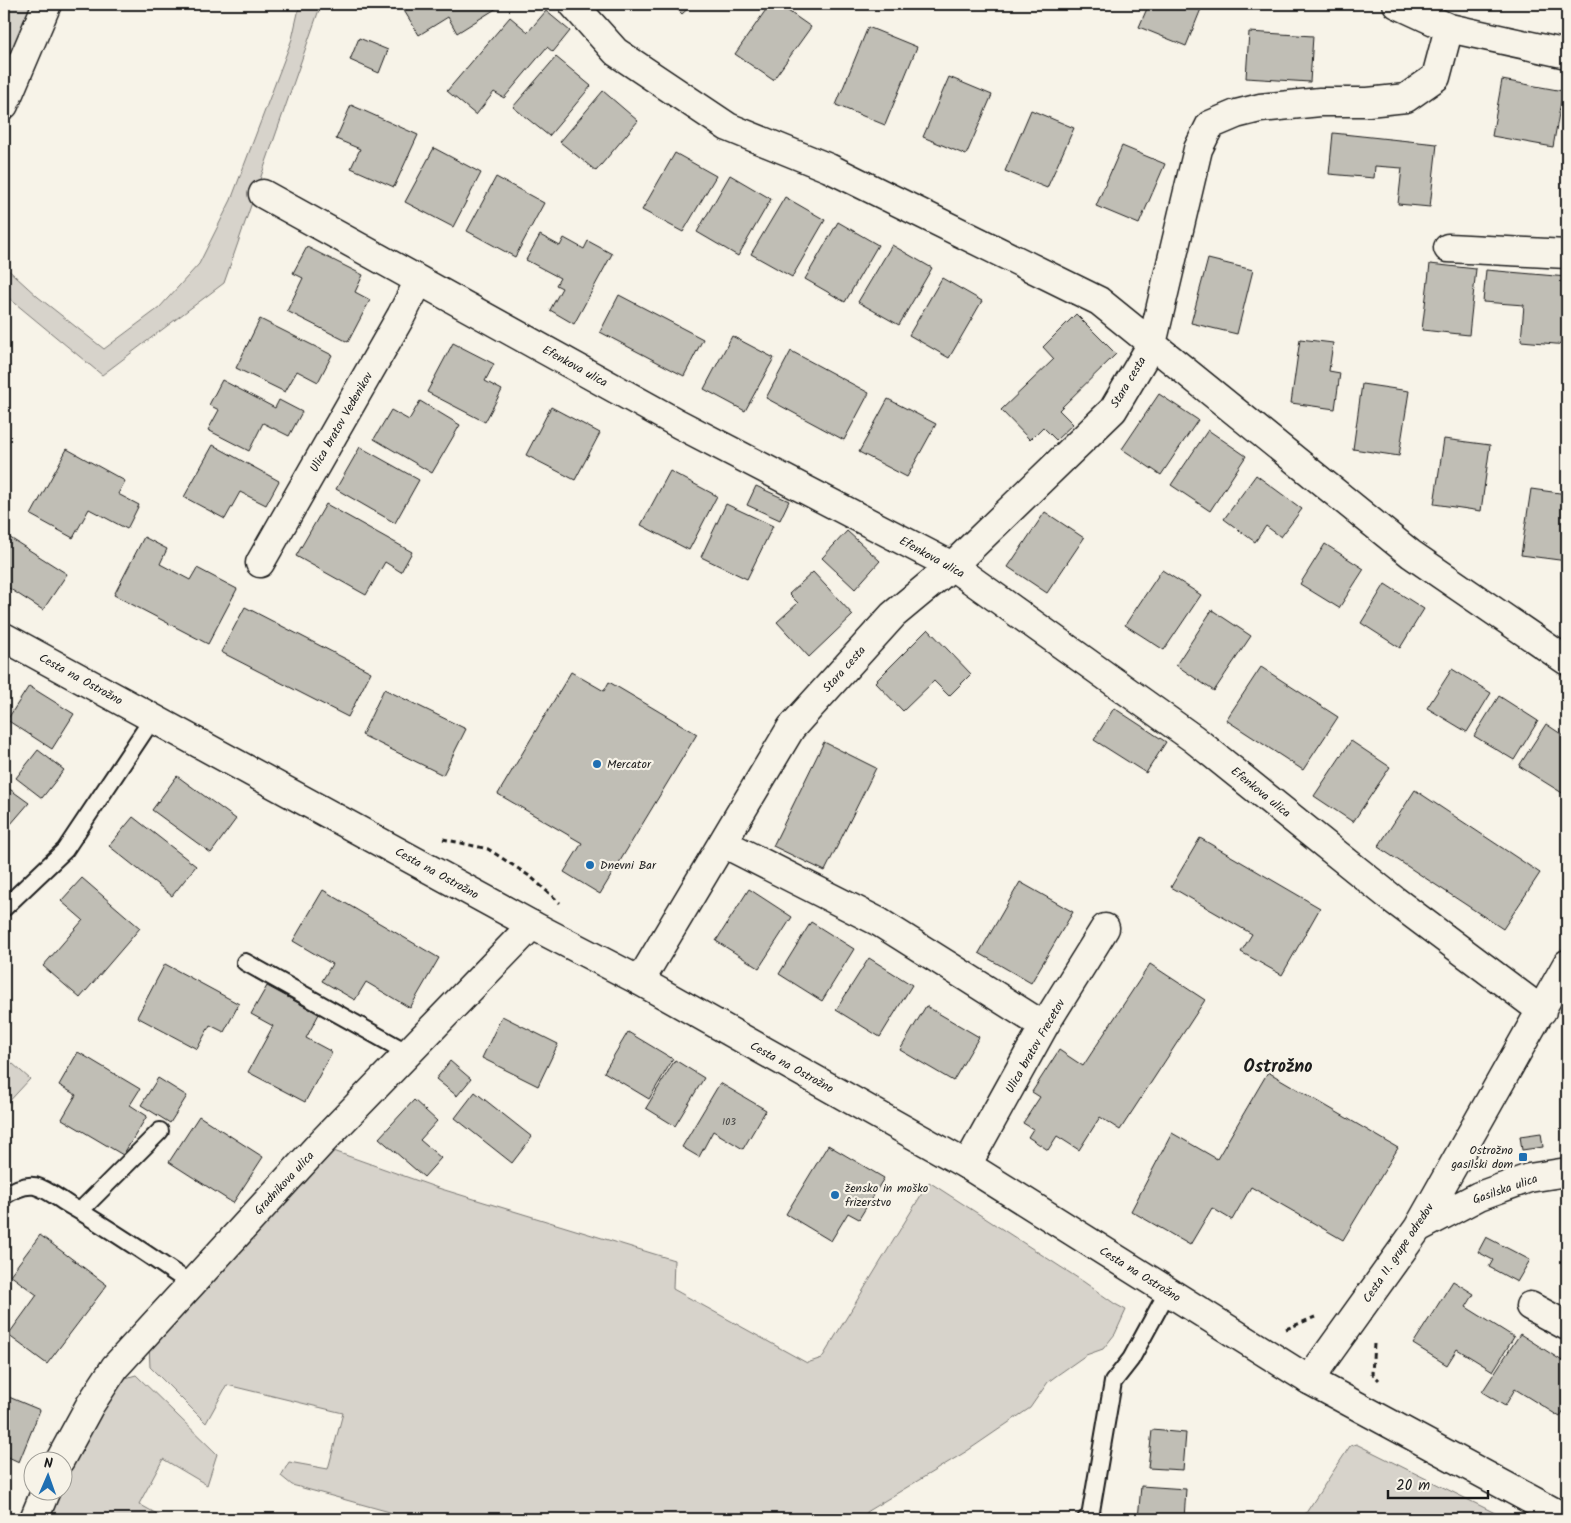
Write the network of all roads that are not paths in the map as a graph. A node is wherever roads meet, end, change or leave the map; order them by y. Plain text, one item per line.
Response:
1 (47, 4) edge
2 (573, 4) edge
3 (1397, 4) edge
4 (1450, 28) junction
5 (1567, 54) edge
6 (4, 105) edge
7 (263, 194) dead end
8 (1448, 248) dead end
9 (1567, 254) edge
10 (419, 281) junction
11 (1152, 344) junction
12 (260, 562) dead end
13 (952, 566) junction
14 (4, 637) edge
15 (1567, 661) edge
16 (153, 718) junction
17 (723, 843) junction
18 (4, 908) edge
19 (532, 925) junction
20 (1105, 928) dead end
21 (245, 962) dead end
22 (1567, 964) edge
23 (640, 981) junction
24 (1542, 1011) junction
25 (1044, 1026) junction
26 (408, 1053) junction
27 (160, 1130) dead end
28 (967, 1165) junction
29 (1567, 1172) edge
30 (4, 1196) edge
31 (80, 1211) junction
32 (1418, 1228) junction
33 (191, 1284) junction
34 (1168, 1291) junction
35 (1530, 1306) dead end
36 (1567, 1326) edge
37 (1309, 1380) junction
38 (66, 1450) edge
39 (42, 1500) edge
40 (34, 1519) edge
41 (1086, 1519) edge
42 (1567, 1519) edge

1 - 6 street
2 - 11 street
3 - 4 street
4 - 5 street
4 - 11 street, Stara cesta
7 - 10 street, Efenkova ulica
8 - 9 street
10 - 12 street, Ulica bratov Vedenikov
10 - 13 street, Efenkova ulica
11 - 13 street, Stara cesta
11 - 15 street
13 - 17 street, Stara cesta
13 - 24 street, Efenkova ulica
14 - 16 street, Cesta na Ostrožno
16 - 18 lane
16 - 19 street, Cesta na Ostrožno
17 - 23 street, Stara cesta
17 - 25 street
19 - 23 street, Cesta na Ostrožno
19 - 26 street, Gradnikova ulica
20 - 25 street, Ulica bratov Frecetov
21 - 26 lane
22 - 24 street, Cesta II. grupe odredov
23 - 28 street, Cesta na Ostrožno
24 - 32 street, Cesta II. grupe odredov
25 - 28 street, Ulica bratov Frecetov
26 - 33 street, Gradnikova ulica
27 - 31 lane
28 - 34 street, Cesta na Ostrožno
29 - 32 street, Gasilska ulica
30 - 31 lane
31 - 33 lane
32 - 37 street, Cesta II. grupe odredov
33 - 38 street, Gradnikova ulica
34 - 37 street, Cesta na Ostrožno
34 - 41 lane
35 - 36 street
37 - 42 street, Cesta na Ostrožno
39 - 40 street

